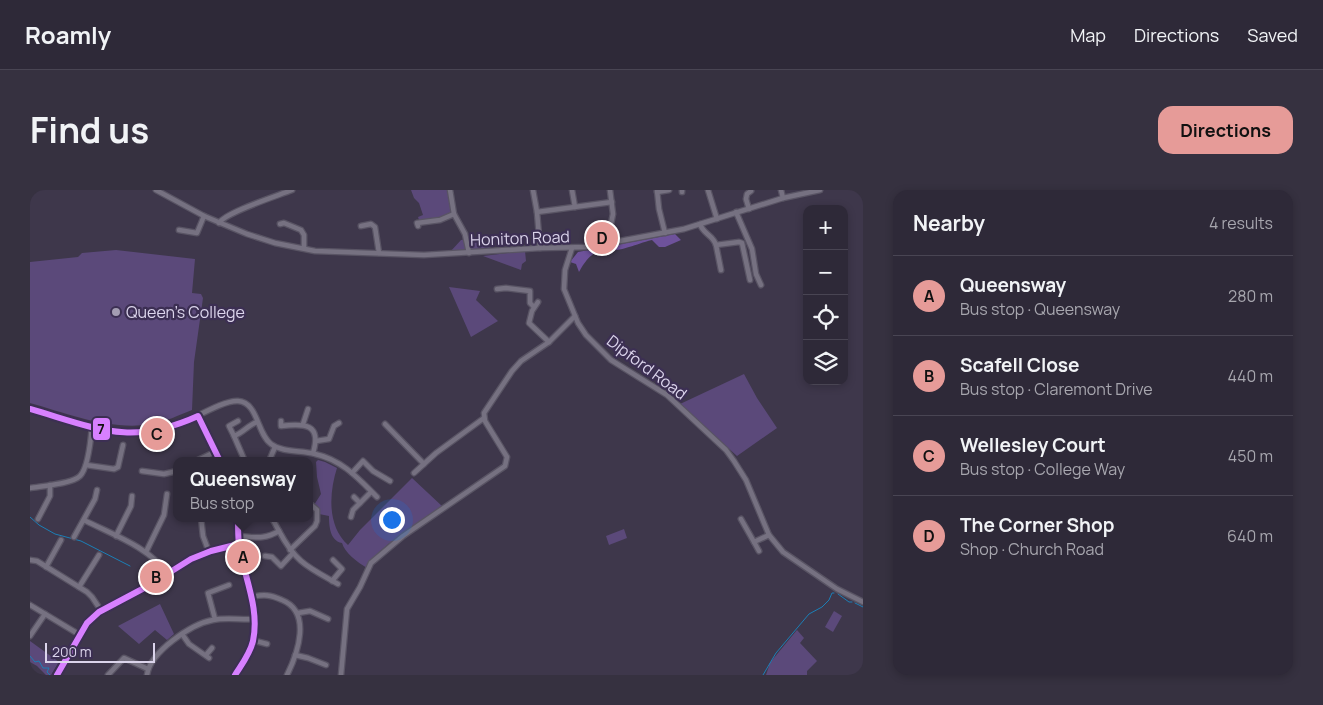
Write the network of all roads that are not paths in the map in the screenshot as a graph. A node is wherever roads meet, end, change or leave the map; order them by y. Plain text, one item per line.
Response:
1 (156, 190) edge
2 (292, 190) edge
3 (450, 190) edge
4 (533, 190) edge
5 (572, 190) edge
6 (610, 190) edge
7 (669, 190) edge
8 (708, 190) edge
9 (782, 190) edge
10 (820, 190) edge
11 (657, 191) edge
12 (749, 191) edge
13 (783, 198) junction
14 (612, 202) junction
15 (575, 207) junction
16 (749, 209) junction
17 (537, 212) junction
18 (736, 212) junction
19 (454, 214) junction
20 (204, 216) junction
21 (717, 219) junction
22 (283, 222) dead end
23 (417, 222) dead end
24 (219, 223) junction
25 (700, 224) junction
26 (360, 226) dead end
27 (179, 230) dead end
28 (665, 233) junction
29 (608, 243) junction
30 (716, 245) junction
31 (304, 248) junction
32 (540, 248) junction
33 (572, 248) junction
34 (469, 252) junction
35 (379, 253) junction
36 (720, 270) dead end
37 (750, 280) dead end
38 (759, 284) dead end
39 (497, 289) dead end
40 (538, 302) dead end
41 (534, 307) junction
42 (575, 316) junction
43 (549, 342) junction
44 (30, 408) edge
45 (308, 409) dead end
46 (198, 416) junction
47 (484, 418) junction
48 (238, 421) dead end
49 (257, 422) junction
50 (303, 424) junction
51 (335, 424) dead end
52 (385, 424) dead end
53 (92, 426) junction
54 (281, 426) dead end
55 (234, 436) junction
56 (316, 441) junction
57 (123, 445) dead end
58 (275, 447) junction
59 (215, 452) junction
60 (313, 453) junction
61 (204, 457) edge
62 (218, 457) edge
63 (243, 457) edge
64 (271, 457) edge
65 (424, 464) junction
66 (86, 465) junction
67 (142, 471) dead end
68 (173, 472) edge
69 (352, 473) junction
70 (414, 473) dead end
71 (382, 482) dead end
72 (50, 485) junction
73 (30, 486) edge
74 (372, 492) junction
75 (95, 493) dead end
76 (376, 496) dead end
77 (165, 497) dead end
78 (354, 497) dead end
79 (130, 499) dead end
80 (360, 503) junction
81 (313, 505) edge
82 (41, 517) dead end
83 (351, 517) dead end
84 (741, 519) dead end
85 (84, 520) junction
86 (201, 522) edge
87 (238, 522) edge
88 (274, 522) edge
89 (279, 531) junction
90 (769, 535) junction
91 (116, 536) junction
92 (239, 536) junction
93 (74, 537) dead end
94 (58, 542) dead end
95 (754, 542) junction
96 (239, 544) junction
97 (292, 551) junction
98 (146, 552) junction
99 (209, 552) junction
100 (759, 552) dead end
101 (99, 555) dead end
102 (265, 556) dead end
103 (30, 560) edge
104 (333, 560) dead end
105 (46, 567) junction
106 (167, 574) junction
107 (223, 579) dead end
108 (332, 581) junction
109 (338, 584) dead end
110 (79, 587) junction
111 (252, 597) junction
112 (863, 602) edge
113 (30, 605) edge
114 (102, 612) junction
115 (298, 613) junction
116 (45, 614) junction
117 (215, 619) junction
118 (255, 619) junction
119 (324, 619) dead end
120 (32, 630) edge
121 (182, 634) junction
122 (30, 636) edge
123 (80, 636) junction
124 (252, 640) junction
125 (267, 644) dead end
126 (212, 648) dead end
127 (125, 652) dead end
128 (295, 655) junction
129 (325, 657) dead end
130 (125, 658) junction
131 (148, 672) edge
132 (57, 675) edge
133 (108, 675) edge
134 (235, 675) edge
135 (287, 675) edge
136 (341, 675) edge

1 - 20 street, Honiton Road
2 - 24 street
3 - 19 street
4 - 17 street
5 - 15 street
6 - 14 street
7 - 11 street
8 - 21 street
9 - 13 street
10 - 13 street, Honiton Road
11 - 28 street
12 - 16 street
13 - 16 street, Honiton Road
14 - 15 street
14 - 29 street
15 - 17 street
16 - 18 street, Honiton Road
17 - 32 street
18 - 21 street, Honiton Road
18 - 38 street
19 - 23 street
19 - 34 street
20 - 24 street, Honiton Road
20 - 27 street
21 - 25 street, Honiton Road
22 - 31 street
24 - 31 street, Honiton Road
25 - 28 street, Honiton Road
25 - 30 street
26 - 35 street
28 - 29 street, Honiton Road
29 - 33 street, Honiton Road
30 - 36 street
30 - 37 street
31 - 35 street, Honiton Road
32 - 33 street, Honiton Road
32 - 34 street, Honiton Road
33 - 42 street, Dipford Road
34 - 35 street, Honiton Road
39 - 41 street
40 - 41 street
41 - 43 street
42 - 43 street
42 - 90 street, Dipford Road
43 - 47 street
44 - 53 street
45 - 50 street
46 - 49 street
46 - 53 street
46 - 59 street
47 - 65 street
47 - 136 street
48 - 55 street
49 - 55 street
49 - 58 street
50 - 54 street
50 - 56 street
51 - 56 street
52 - 65 street
53 - 66 street
55 - 63 street
56 - 60 street
57 - 66 street
58 - 60 street
58 - 64 street
59 - 61 street
59 - 62 street
60 - 69 street
65 - 70 street
66 - 72 street
67 - 68 street
69 - 71 street
69 - 74 street
72 - 73 street
72 - 82 street
74 - 76 street
74 - 80 street
75 - 85 street
77 - 98 street
78 - 80 street
79 - 91 street
80 - 83 street
81 - 97 street
84 - 95 street
85 - 91 street
85 - 93 street
86 - 99 street
87 - 92 street
88 - 89 street
89 - 92 street
89 - 97 street
90 - 95 street
90 - 112 street, Dipford Road
91 - 98 street
92 - 96 street
94 - 105 street
95 - 100 street
96 - 99 street
96 - 111 street
97 - 102 street
97 - 108 street
98 - 106 street
99 - 106 street
101 - 110 street
103 - 105 street
104 - 108 street
105 - 110 street
106 - 114 street
107 - 117 street
108 - 109 street
110 - 114 street
111 - 115 street
111 - 118 street
113 - 116 street
114 - 123 street
115 - 119 street
115 - 128 street
116 - 120 street
116 - 123 street
117 - 118 street
117 - 121 street
118 - 124 street
120 - 122 street
121 - 126 street
121 - 131 street
123 - 132 street
124 - 125 street
124 - 134 street
127 - 130 street
128 - 129 street
128 - 135 street
130 - 131 street
130 - 133 street

